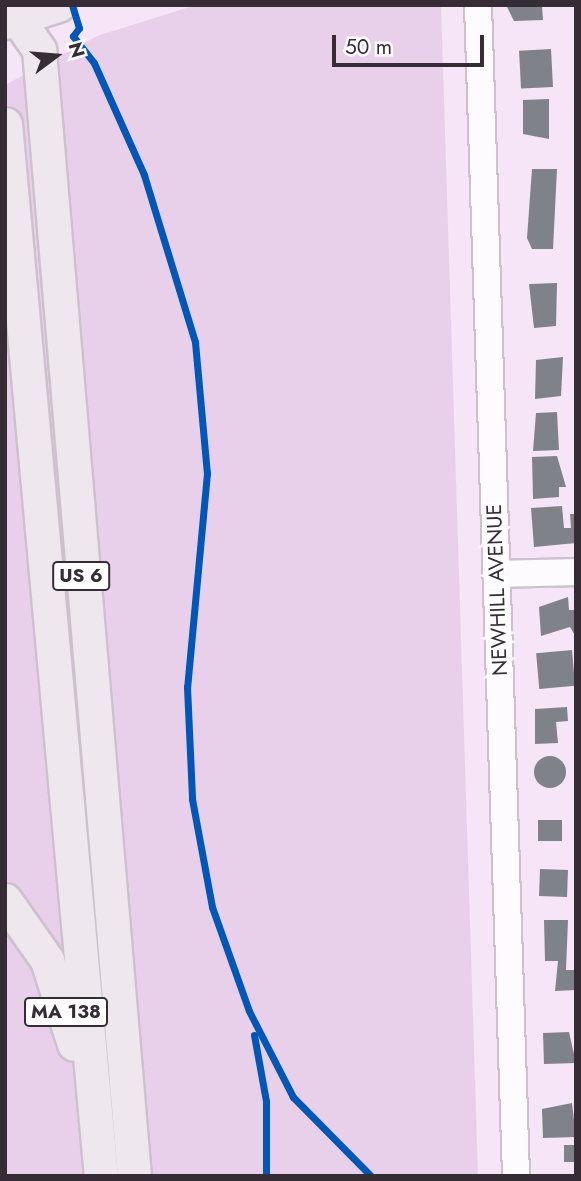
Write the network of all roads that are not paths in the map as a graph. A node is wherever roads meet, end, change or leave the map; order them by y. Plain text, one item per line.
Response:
1 (58, 5) edge
2 (478, 5) edge
3 (11, 20) edge
4 (5, 124) edge
5 (9, 190) edge
6 (576, 572) edge
7 (496, 574) junction
8 (5, 900) edge
9 (98, 1138) junction
10 (101, 1176) edge
11 (134, 1176) edge
12 (516, 1176) edge

1 - 3 main road
2 - 7 street, NEWHILL AVENUE
3 - 11 main road, US 6
4 - 5 main road, US 6
5 - 9 main road, US 6
6 - 7 street
7 - 12 street, NEWHILL AVENUE
8 - 9 main road, MA 138
9 - 10 main road, US 6

